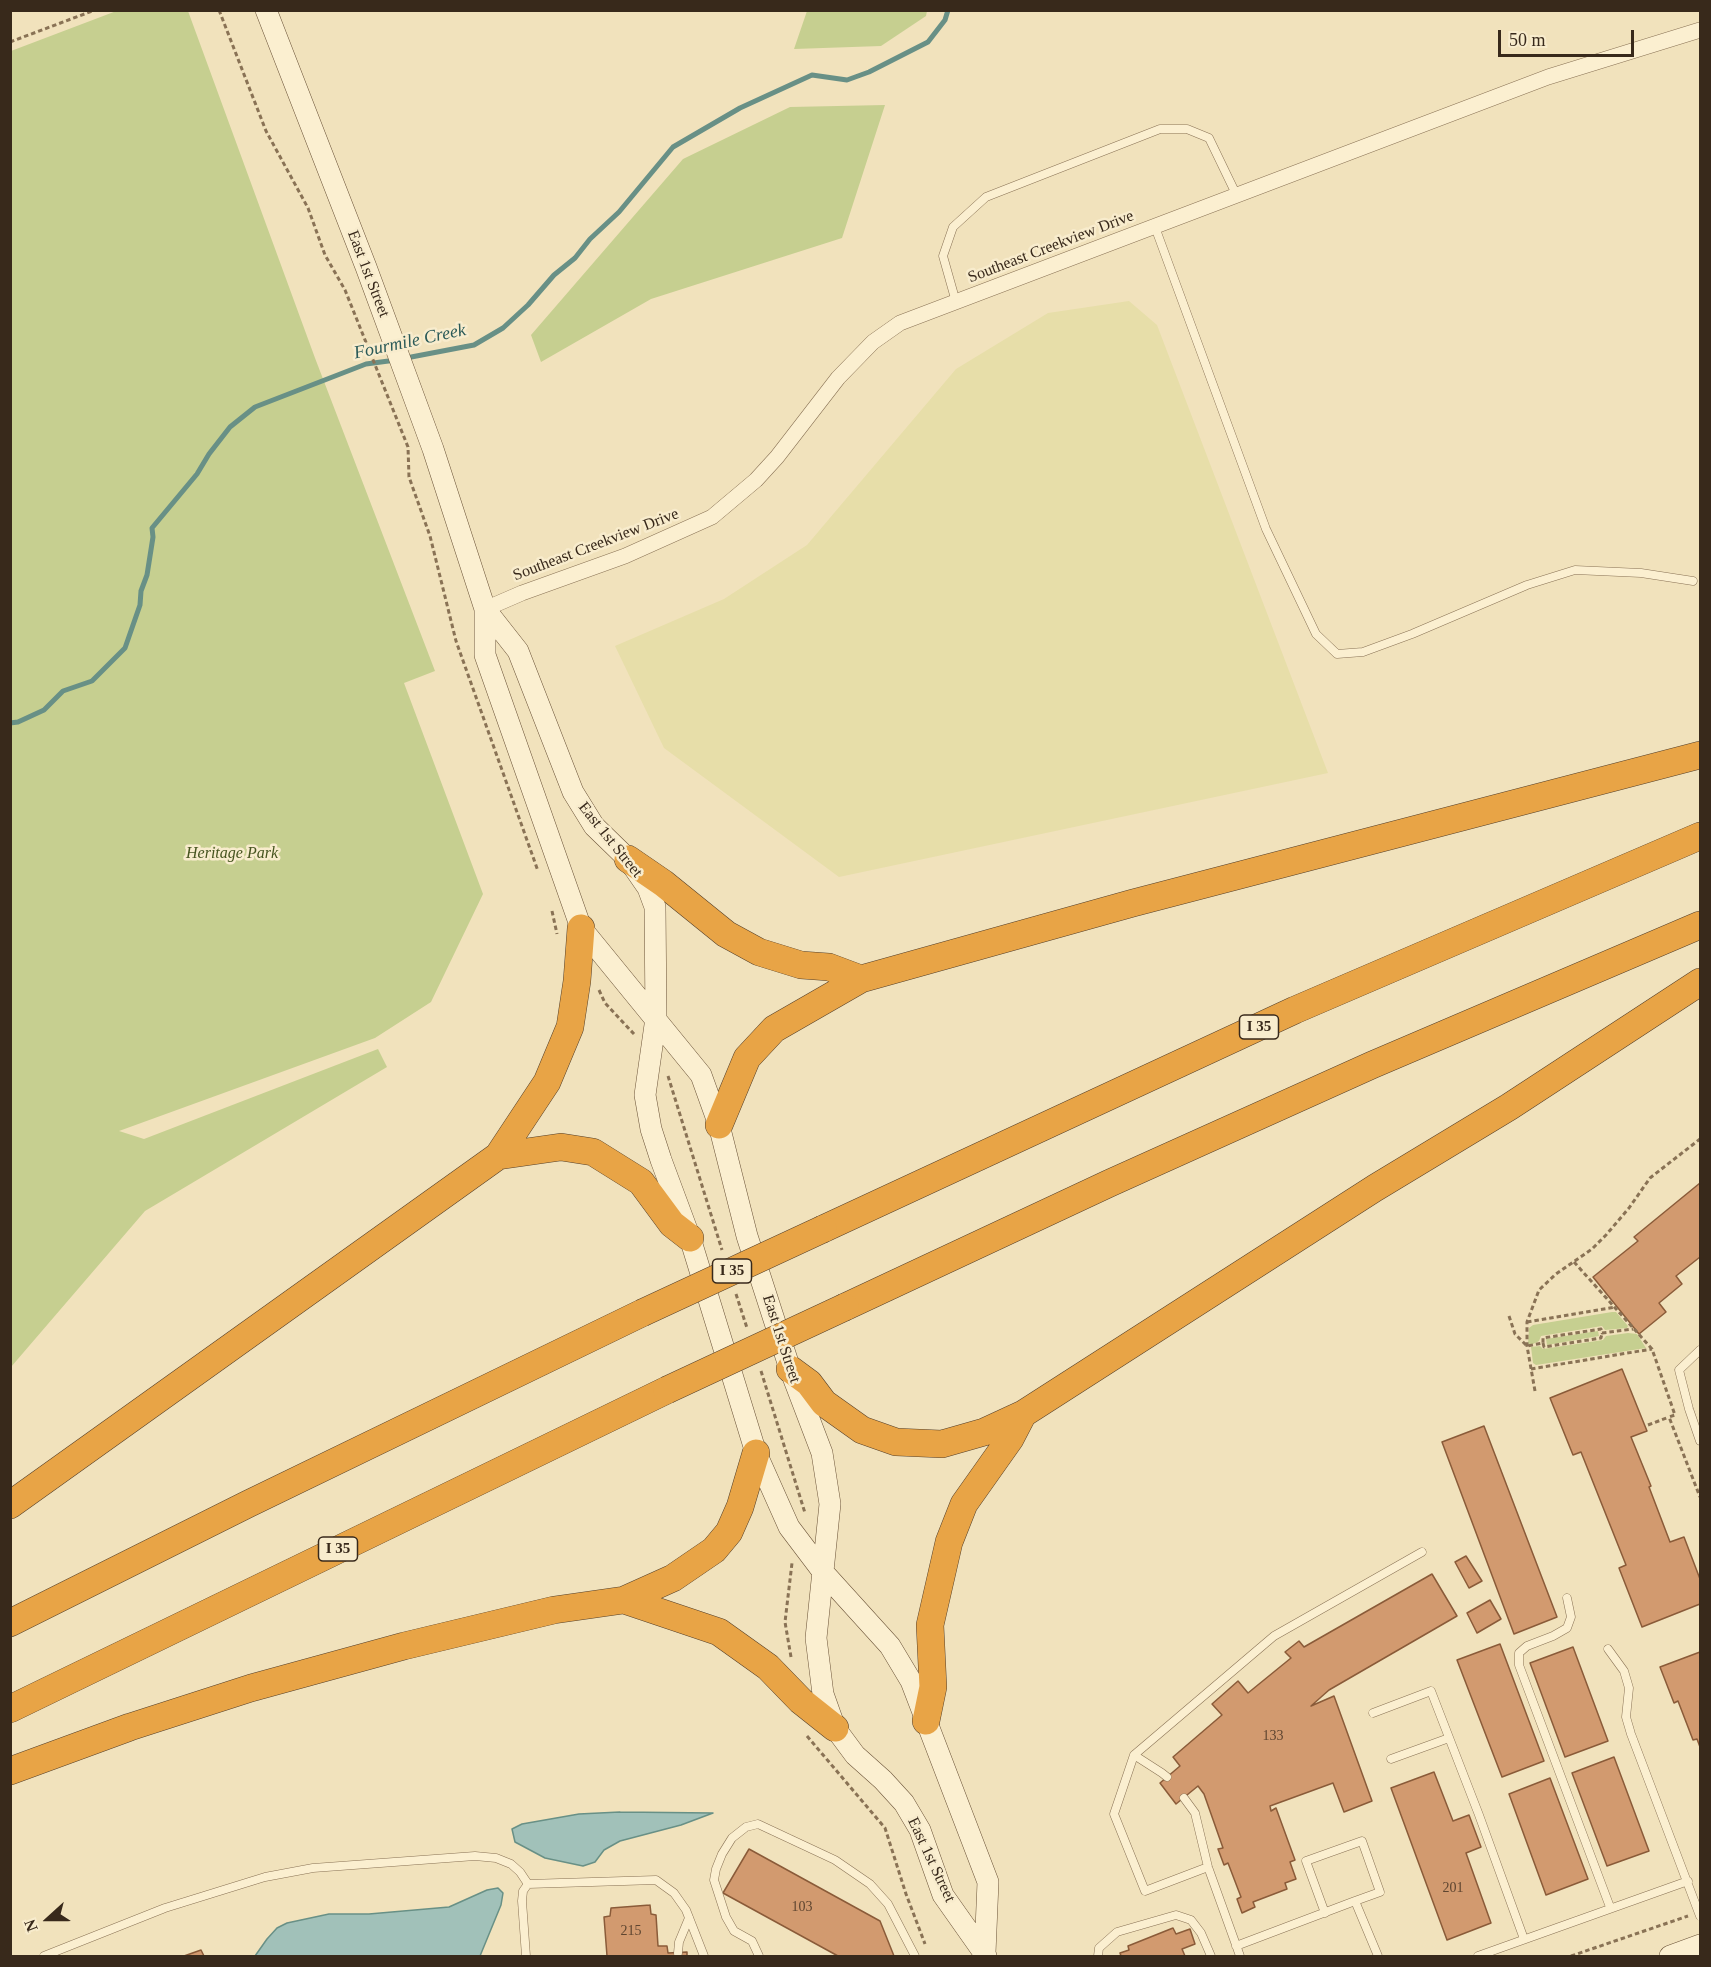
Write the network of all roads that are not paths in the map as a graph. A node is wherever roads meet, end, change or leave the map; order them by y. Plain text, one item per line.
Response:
1 (266, 10) edge
2 (1701, 30) edge
3 (1237, 196) junction
4 (1155, 227) junction
5 (956, 302) junction
6 (1693, 581) dead end
7 (485, 609) junction
8 (1701, 755) edge
9 (1701, 836) edge
10 (628, 860) junction
11 (1701, 925) edge
12 (581, 928) junction
13 (861, 979) junction
14 (1701, 982) edge
15 (656, 1018) junction
16 (719, 1125) junction
17 (498, 1156) junction
18 (690, 1238) junction
19 (1701, 1350) edge
20 (790, 1369) junction
21 (1023, 1414) junction
22 (1701, 1441) edge
23 (756, 1453) junction
24 (10, 1505) edge
25 (1422, 1552) dead end
26 (822, 1572) junction
27 (1567, 1598) dead end
28 (624, 1600) junction
29 (10, 1623) edge
30 (1608, 1649) dead end
31 (10, 1709) edge
32 (1373, 1713) dead end
33 (926, 1721) junction
34 (835, 1728) junction
35 (1449, 1738) junction
36 (1134, 1755) junction
37 (1391, 1759) dead end
38 (10, 1770) edge
39 (1167, 1777) dead end
40 (1184, 1798) dead end
41 (1208, 1867) junction
42 (1688, 1881) junction
43 (528, 1884) junction
44 (1355, 1901) junction
45 (1610, 1907) junction
46 (1325, 1912) junction
47 (1700, 1914) edge
48 (689, 1918) junction
49 (1524, 1939) junction
50 (1701, 1945) edge
51 (1236, 1946) junction
52 (678, 1953) dead end
53 (986, 1955) edge
54 (44, 1956) edge
55 (526, 1956) edge
56 (704, 1956) edge
57 (759, 1956) edge
58 (915, 1956) edge
59 (1098, 1956) edge
60 (1210, 1956) edge
61 (1240, 1956) edge
62 (1378, 1956) edge
63 (1478, 1956) edge
64 (1670, 1956) edge

1 - 7 main road, East 1st Street
2 - 3 street, Southeast Creekview Drive
3 - 4 street, Southeast Creekview Drive
3 - 5 lane
4 - 5 street, Southeast Creekview Drive
4 - 6 lane
5 - 7 street, Southeast Creekview Drive
7 - 10 main road, East 1st Street
7 - 12 main road, East 1st Street
8 - 13 highway
9 - 29 highway, I 35, bridge
10 - 13 highway
10 - 15 main road, East 1st Street
11 - 31 highway, I 35, bridge
12 - 15 main road, East 1st Street
12 - 17 highway
13 - 16 highway
14 - 21 highway
15 - 16 main road, East 1st Street
15 - 18 main road, East 1st Street
16 - 20 main road, East 1st Street
17 - 18 highway
17 - 24 highway
18 - 23 main road, East 1st Street
19 - 22 lane
20 - 21 highway
20 - 26 main road, East 1st Street
21 - 33 highway
23 - 26 main road, East 1st Street
23 - 28 highway
25 - 36 lane
26 - 33 main road, East 1st Street
26 - 34 main road, East 1st Street
27 - 45 lane
28 - 34 highway
28 - 38 highway
30 - 42 lane
32 - 35 lane
33 - 53 main road, East 1st Street
34 - 53 main road, East 1st Street
35 - 37 lane
35 - 49 lane
36 - 39 lane
36 - 41 lane
40 - 41 lane
41 - 51 lane
42 - 45 lane
42 - 47 lane
43 - 48 lane
43 - 54 lane
43 - 55 lane
44 - 46 lane
44 - 46 lane
44 - 62 lane
45 - 49 lane
46 - 51 lane
48 - 52 lane
48 - 56 lane
49 - 63 lane
50 - 64 main road
51 - 61 lane
57 - 58 lane
59 - 60 lane

